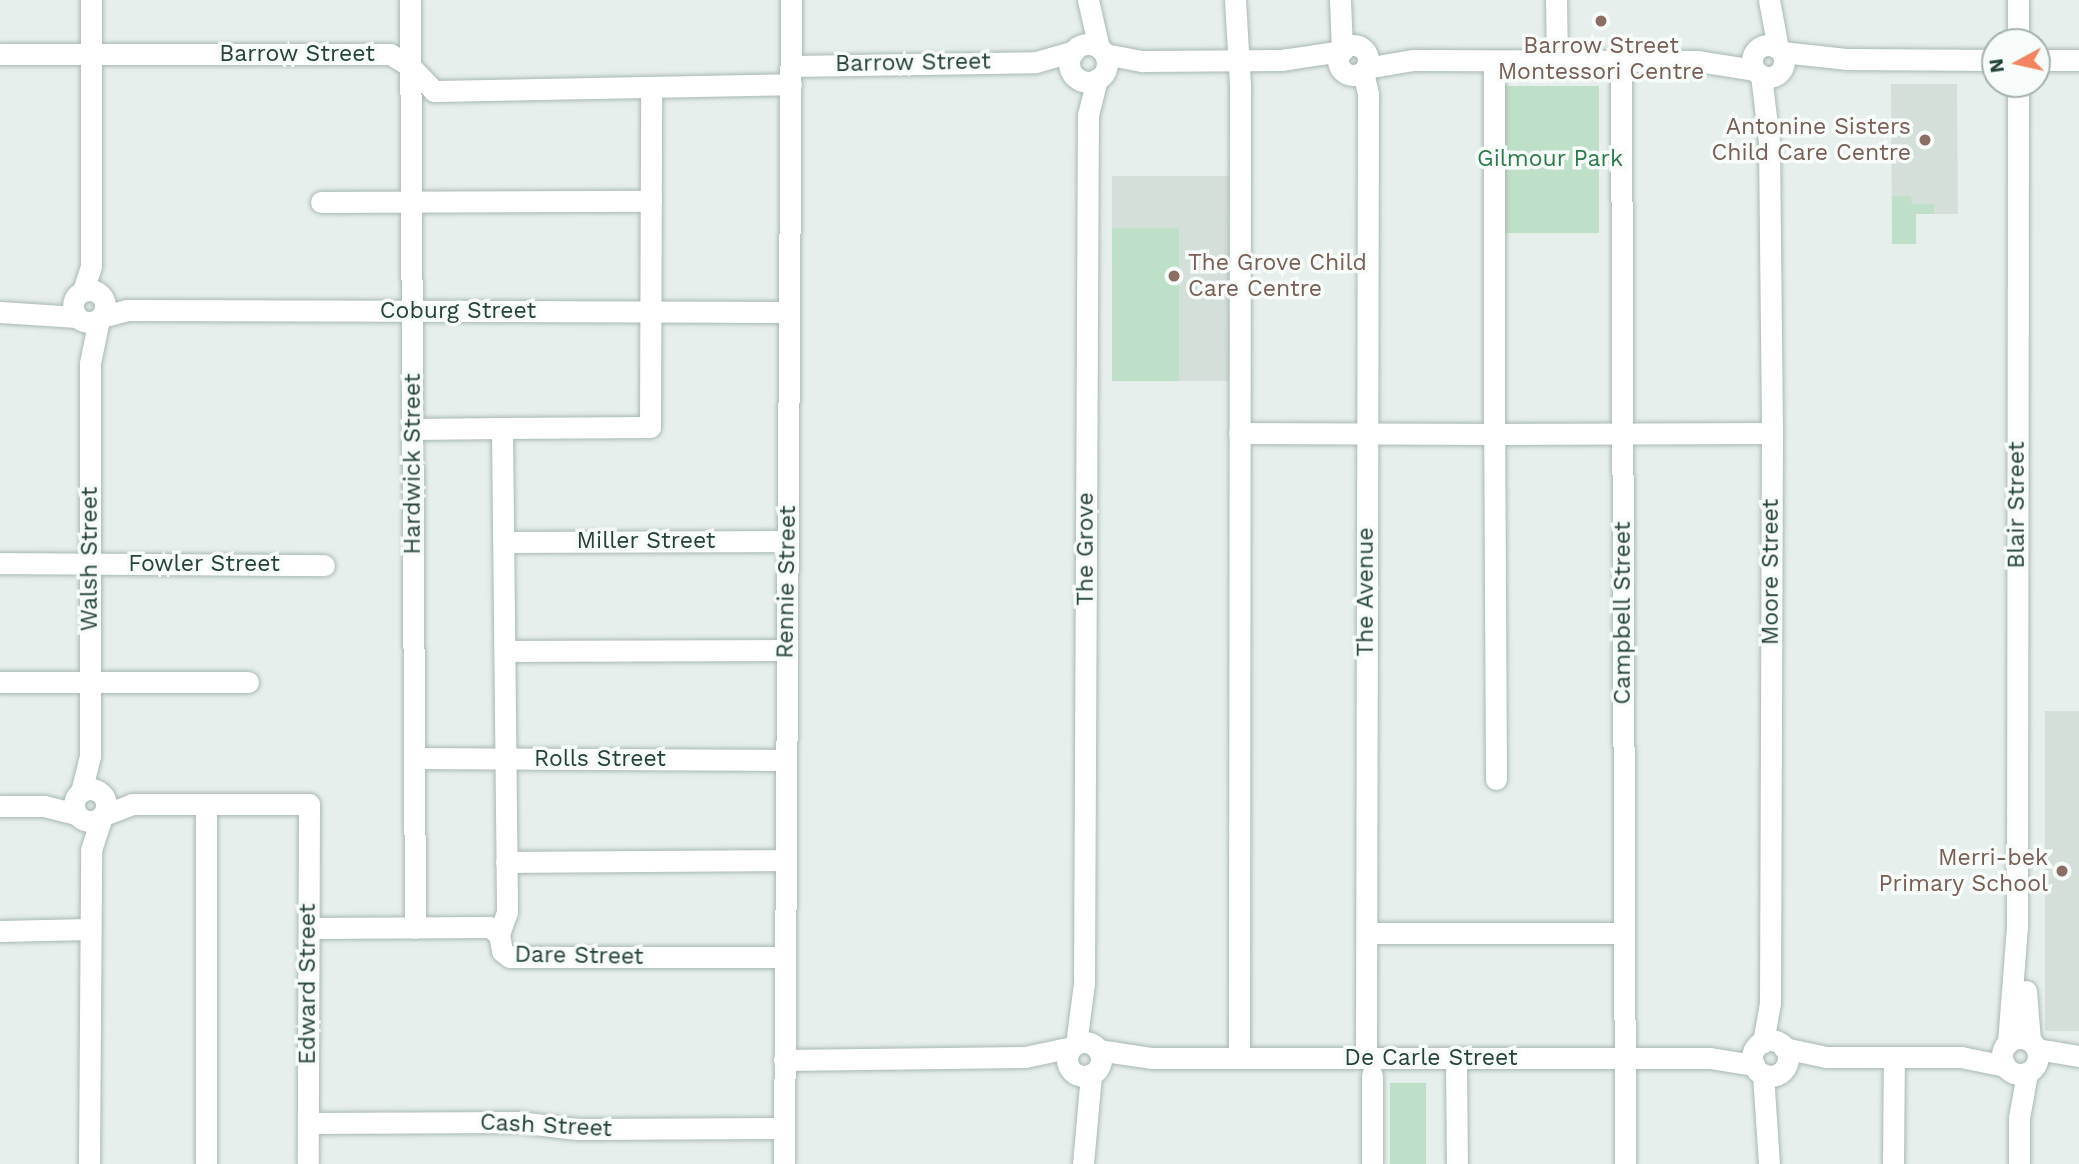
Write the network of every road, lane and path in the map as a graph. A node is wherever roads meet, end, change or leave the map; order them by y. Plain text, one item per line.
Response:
1 (91, 0) edge
2 (410, 0) edge
3 (791, 0) edge
4 (1235, 0) edge
5 (1343, 0) edge
6 (1556, 0) edge
7 (1768, 0) edge
8 (2018, 0) edge
9 (1088, 4) edge
10 (2018, 28) edge
11 (91, 53) junction
12 (0, 54) edge
13 (1981, 60) edge
14 (2051, 60) edge
15 (2079, 60) edge
16 (1237, 61) junction
17 (1354, 61) junction
18 (1494, 61) junction
19 (1769, 61) junction
20 (1088, 62) junction
21 (1557, 62) junction
22 (1621, 62) junction
23 (410, 66) junction
24 (791, 75) junction
25 (651, 90) junction
26 (2018, 98) edge
27 (411, 201) junction
28 (651, 201) junction
29 (321, 202) dead end
30 (90, 306) junction
31 (412, 311) junction
32 (0, 312) edge
33 (650, 312) junction
34 (788, 312) junction
35 (502, 428) junction
36 (412, 429) junction
37 (1239, 433) junction
38 (1366, 433) junction
39 (1772, 433) junction
40 (1494, 434) junction
41 (1623, 434) junction
42 (788, 541) junction
43 (504, 542) junction
44 (0, 563) edge
45 (89, 563) junction
46 (324, 565) dead end
47 (786, 650) junction
48 (505, 651) junction
49 (0, 682) edge
50 (91, 682) junction
51 (248, 682) dead end
52 (505, 757) junction
53 (415, 758) junction
54 (785, 760) junction
55 (1496, 779) dead end
56 (85, 800) junction
57 (132, 804) junction
58 (206, 804) junction
59 (0, 806) edge
60 (103, 816) junction
61 (91, 850) junction
62 (785, 860) junction
63 (506, 862) junction
64 (309, 928) junction
65 (415, 928) junction
66 (90, 929) junction
67 (0, 931) edge
68 (1367, 933) junction
69 (1624, 933) junction
70 (499, 934) junction
71 (785, 957) junction
72 (1894, 1056) junction
73 (2020, 1056) junction
74 (2076, 1056) edge
75 (1770, 1057) junction
76 (1239, 1058) junction
77 (1456, 1058) junction
78 (1624, 1058) junction
79 (1084, 1059) junction
80 (784, 1060) junction
81 (1369, 1066) junction
82 (308, 1123) junction
83 (784, 1128) junction
84 (89, 1164) edge
85 (205, 1164) edge
86 (309, 1164) edge
87 (784, 1164) edge
88 (1083, 1164) edge
89 (1372, 1164) edge
90 (1457, 1164) edge
91 (1626, 1164) edge
92 (1769, 1164) edge
93 (1893, 1164) edge
94 (2019, 1164) edge

1 - 11 street, Walsh Street
2 - 23 street, Hardwick Street
3 - 24 street, Rennie Street
4 - 16 street
5 - 17 street, The Avenue
6 - 21 street
7 - 19 street, Moore Street
8 - 10 street
9 - 20 street
11 - 12 street, Barrow Street
11 - 23 street, Barrow Street
11 - 30 street, Walsh Street
13 - 19 street, Barrow Street
14 - 15 street
16 - 17 street, Barrow Street
16 - 20 street, Barrow Street
16 - 37 street
17 - 18 street, Barrow Street
17 - 38 street, The Avenue
18 - 21 street, Barrow Street
18 - 40 street
19 - 22 street, Barrow Street
19 - 39 street, Moore Street
20 - 24 street, Barrow Street
20 - 79 street, The Grove
21 - 22 street, Barrow Street
22 - 41 street, Campbell Street
23 - 25 street, Barrow Street
23 - 27 street, Hardwick Street
24 - 25 street, Barrow Street
24 - 34 street, Rennie Street
25 - 28 street
26 - 73 street, Blair Street
27 - 28 street
27 - 29 street
27 - 31 street, Hardwick Street
28 - 33 street
30 - 31 street, Coburg Street
30 - 32 street
30 - 45 street, Walsh Street
31 - 33 street, Coburg Street
31 - 36 street, Hardwick Street
33 - 34 street, Coburg Street
33 - 35 street
34 - 42 street, Rennie Street
35 - 36 street
35 - 43 street
36 - 53 street, Hardwick Street
37 - 38 street
37 - 76 street
38 - 40 street
38 - 68 street, The Avenue
39 - 41 street
39 - 75 street, Moore Street
40 - 41 street
40 - 55 street
41 - 69 street, Campbell Street
42 - 43 street, Miller Street
42 - 47 street, Rennie Street
43 - 48 street
44 - 45 street, Fowler Street
45 - 46 street, Fowler Street
45 - 50 street, Walsh Street
47 - 48 street
47 - 54 street, Rennie Street
48 - 52 street
49 - 50 street
50 - 51 street
50 - 56 street, Walsh Street
52 - 53 street, Rolls Street
52 - 54 street, Rolls Street
52 - 63 street
53 - 65 street, Hardwick Street
54 - 62 street, Rennie Street
56 - 57 street
56 - 59 street
56 - 60 street
56 - 61 street, Walsh Street
57 - 58 street
57 - 60 street
58 - 64 street, Edward Street
58 - 85 street
60 - 61 street, Walsh Street
61 - 66 street, Walsh Street
62 - 63 street
62 - 71 street, Rennie Street
63 - 70 street
64 - 65 street, Dare Street
64 - 82 street, Edward Street
65 - 70 street, Dare Street
66 - 67 street
66 - 84 street, Walsh Street
68 - 69 street
68 - 81 street, The Avenue
69 - 78 street, Campbell Street
70 - 71 street, Dare Street
71 - 80 street, Rennie Street
72 - 73 street, De Carle Street
72 - 75 street, De Carle Street
72 - 93 street
73 - 74 street, De Carle Street
73 - 94 street, Blair Street
75 - 78 street, De Carle Street
75 - 92 street, Moore Street
76 - 79 street, De Carle Street
76 - 81 street, De Carle Street
77 - 78 street, De Carle Street
77 - 81 street, De Carle Street
77 - 90 street
78 - 91 street, Campbell Street
79 - 80 street, De Carle Street
79 - 88 street, The Grove
80 - 83 street, Rennie Street
81 - 89 street, The Avenue
82 - 83 street, Cash Street
82 - 86 street, Edward Street
83 - 87 street, Rennie Street

